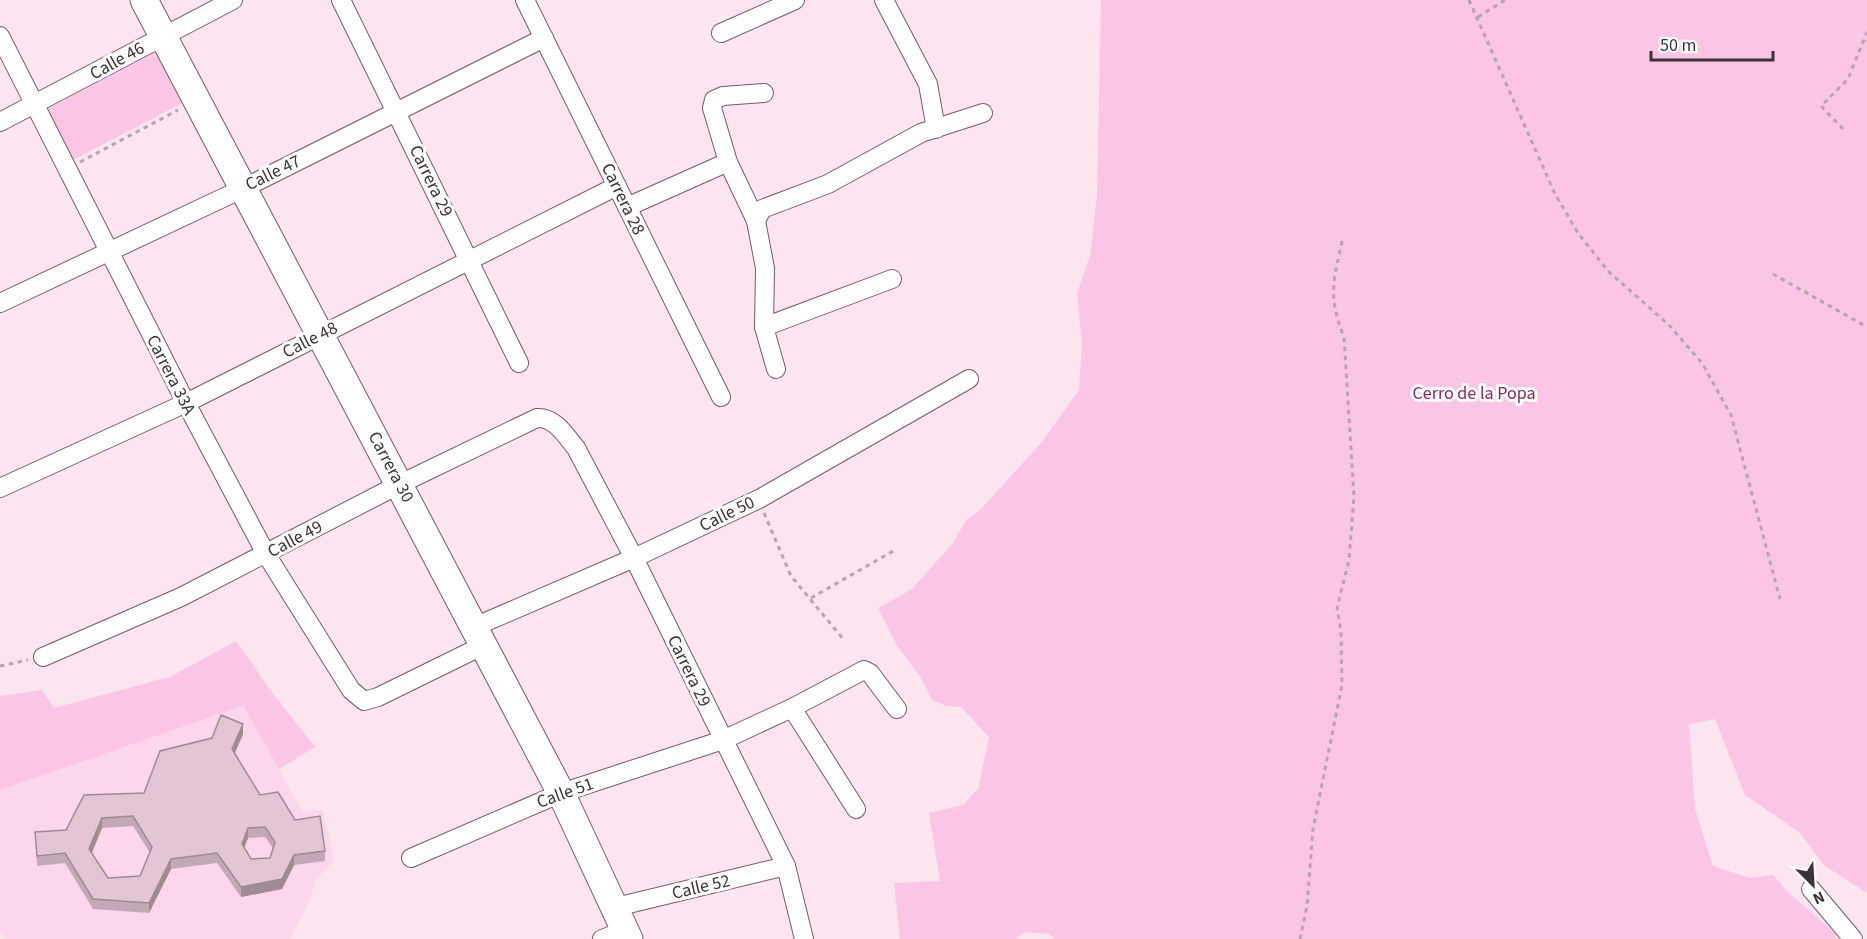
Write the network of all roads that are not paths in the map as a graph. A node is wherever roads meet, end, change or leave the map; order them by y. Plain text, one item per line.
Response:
1 (144, 0) edge
2 (233, 0) edge
3 (340, 0) edge
4 (525, 0) edge
5 (795, 0) edge
6 (884, 0) edge
7 (721, 33) dead end
8 (165, 35) junction
9 (0, 36) edge
10 (544, 38) junction
11 (764, 93) dead end
12 (35, 106) junction
13 (397, 113) junction
14 (982, 113) dead end
15 (0, 122) edge
16 (936, 129) junction
17 (728, 162) junction
18 (617, 186) junction
19 (244, 188) junction
20 (627, 207) junction
21 (756, 221) junction
22 (109, 253) junction
23 (470, 260) junction
24 (891, 279) dead end
25 (0, 303) edge
26 (764, 327) junction
27 (321, 335) junction
28 (519, 363) dead end
29 (776, 369) dead end
30 (969, 379) dead end
31 (721, 397) dead end
32 (186, 403) junction
33 (545, 418) joint
34 (400, 484) junction
35 (0, 488) edge
36 (266, 554) junction
37 (634, 558) junction
38 (479, 636) junction
39 (43, 657) road end
40 (364, 701) joint
41 (792, 708) junction
42 (897, 709) dead end
43 (723, 740) junction
44 (561, 793) junction
45 (856, 809) dead end
46 (411, 858) dead end
47 (786, 866) junction
48 (1811, 889) dead end
49 (618, 929) edge
50 (804, 939) edge
51 (1853, 939) edge

1 - 8 street, Carrera 30
2 - 8 street, Calle 46
3 - 13 street, Carrera 29
4 - 10 street, Carrera 28
5 - 7 street
6 - 16 street
8 - 12 street, Calle 46
8 - 19 street, Carrera 30
9 - 12 street, Carrera 33A
10 - 13 street, Calle 47
10 - 18 street, Carrera 28
11 - 17 street
12 - 15 street, Calle 46
12 - 22 street, Carrera 33A
13 - 19 street, Calle 47
13 - 23 street, Carrera 29
14 - 16 street
16 - 21 street
17 - 20 street
17 - 21 street
18 - 20 street, Carrera 28
18 - 23 street, Calle 48
19 - 22 street, Calle 47
19 - 27 street, Carrera 30
20 - 31 street, Carrera 28
21 - 26 street
22 - 25 street, Calle 47
22 - 32 street, Carrera 33A
23 - 27 street, Calle 48
23 - 28 street, Carrera 29
24 - 26 street
26 - 29 street
27 - 32 street, Calle 48
27 - 34 street, Carrera 30
30 - 37 street, Calle 50
32 - 35 street, Calle 48
32 - 36 street, Carrera 33A
33 - 34 street, Calle 49
33 - 37 street, Carrera 29
34 - 36 street, Calle 49
34 - 38 street, Carrera 30
36 - 39 street, Calle 49
36 - 40 street, Carrera 33A
37 - 38 street, Calle 50
37 - 43 street, Carrera 29
38 - 40 street, Calle 50
38 - 44 street, Carrera 30
41 - 42 street, Calle 51
41 - 43 street, Calle 51
41 - 45 street
43 - 44 street, Calle 51
43 - 47 street, Carrera 29
44 - 46 street, Calle 51
44 - 49 street, Carrera 30
47 - 49 street, Calle 52
47 - 50 street, Carrera 29
48 - 51 street

